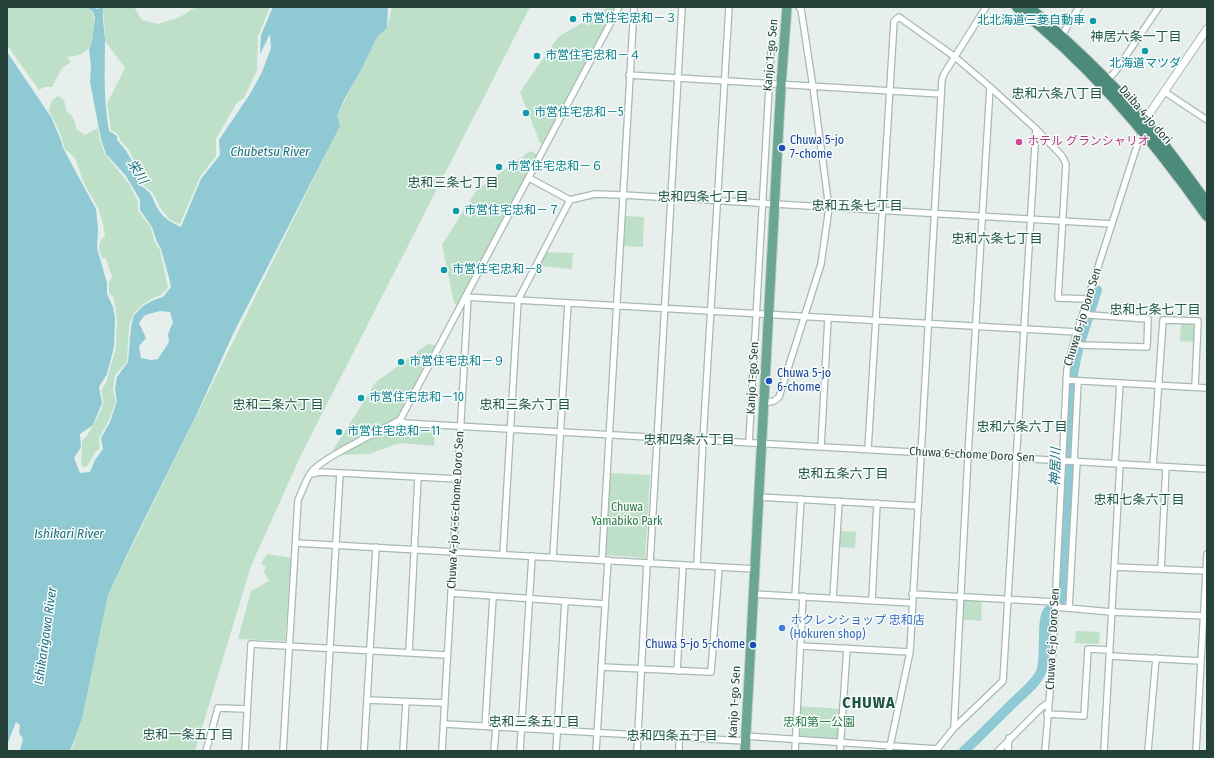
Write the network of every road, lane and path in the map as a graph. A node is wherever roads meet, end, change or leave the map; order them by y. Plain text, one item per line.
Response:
1 (619, 7) edge
2 (634, 7) edge
3 (682, 7) edge
4 (729, 7) edge
5 (787, 7) edge
6 (799, 7) edge
7 (986, 7) edge
8 (1017, 7) edge
9 (1029, 7) edge
10 (1079, 7) edge
11 (1160, 7) edge
12 (1207, 29) edge
13 (1060, 40) junction
14 (771, 52) dead end
15 (955, 57) junction
16 (630, 75) junction
17 (677, 78) junction
18 (725, 81) junction
19 (1104, 83) junction
20 (769, 84) junction
21 (781, 85) junction
22 (990, 86) junction
23 (813, 87) junction
24 (890, 91) junction
25 (1165, 92) junction
26 (941, 94) junction
27 (1207, 120) edge
28 (1144, 126) junction
29 (1036, 129) junction
30 (529, 178) junction
31 (623, 195) junction
32 (670, 198) junction
33 (570, 200) junction
34 (717, 201) junction
35 (763, 203) junction
36 (1207, 203) edge
37 (774, 204) junction
38 (828, 208) junction
39 (883, 210) junction
40 (935, 213) junction
41 (983, 216) junction
42 (1207, 216) edge
43 (1031, 219) junction
44 (1064, 220) junction
45 (1112, 224) junction
46 (467, 297) junction
47 (1088, 299) junction
48 (518, 300) junction
49 (568, 303) junction
50 (617, 307) junction
51 (664, 309) junction
52 (712, 312) junction
53 (1086, 314) junction
54 (756, 315) junction
55 (769, 315) junction
56 (805, 317) junction
57 (828, 318) junction
58 (875, 321) junction
59 (928, 324) junction
60 (976, 327) junction
61 (1024, 330) junction
62 (1077, 332) junction
63 (1077, 343) junction
64 (1073, 380) junction
65 (1120, 383) junction
66 (1158, 385) junction
67 (1195, 387) junction
68 (1207, 388) edge
69 (764, 403) junction
70 (400, 420) junction
71 (460, 425) junction
72 (510, 428) junction
73 (560, 431) junction
74 (609, 435) junction
75 (657, 437) junction
76 (703, 440) junction
77 (749, 443) junction
78 (760, 444) junction
79 (821, 447) junction
80 (868, 449) junction
81 (921, 452) junction
82 (968, 455) junction
83 (1017, 458) junction
84 (1071, 461) junction
85 (1117, 464) junction
86 (1153, 466) junction
87 (1166, 467) junction
88 (1207, 469) edge
89 (340, 473) junction
90 (310, 474) junction
91 (418, 477) junction
92 (458, 479) junction
93 (758, 497) junction
94 (801, 499) junction
95 (839, 501) junction
96 (877, 503) junction
97 (918, 506) junction
98 (296, 543) junction
99 (336, 545) junction
100 (376, 547) junction
101 (415, 549) junction
102 (454, 552) junction
103 (1207, 554) edge
104 (503, 555) junction
105 (532, 556) junction
106 (553, 557) junction
107 (605, 560) junction
108 (648, 563) junction
109 (683, 565) junction
110 (697, 565) junction
111 (719, 566) junction
112 (1115, 567) junction
113 (755, 569) junction
114 (1161, 569) junction
115 (1206, 571) junction
116 (451, 594) junction
117 (753, 594) junction
118 (912, 594) junction
119 (795, 596) junction
120 (803, 596) junction
121 (493, 597) junction
122 (960, 597) junction
123 (833, 598) junction
124 (529, 599) junction
125 (1008, 599) junction
126 (872, 600) junction
127 (565, 601) junction
128 (912, 603) junction
129 (605, 604) junction
130 (1055, 604) junction
131 (1069, 608) junction
132 (1112, 612) junction
133 (1205, 616) edge
134 (290, 646) junction
135 (801, 646) junction
136 (330, 648) junction
137 (846, 648) junction
138 (370, 651) junction
139 (910, 652) junction
140 (409, 653) junction
141 (1110, 653) junction
142 (447, 655) junction
143 (1156, 658) junction
144 (1201, 661) junction
145 (601, 667) junction
146 (642, 669) junction
147 (677, 671) junction
148 (367, 700) junction
149 (406, 702) junction
150 (1049, 702) junction
151 (445, 703) junction
152 (248, 709) junction
153 (1048, 714) junction
154 (444, 724) junction
155 (485, 726) junction
156 (496, 727) junction
157 (522, 728) junction
158 (954, 728) junction
159 (558, 730) junction
160 (597, 732) junction
161 (638, 734) junction
162 (679, 737) junction
163 (745, 738) junction
164 (795, 738) junction
165 (1009, 738) junction
166 (841, 741) junction
167 (890, 744) junction
168 (206, 751) edge
169 (245, 751) edge
170 (284, 751) edge
171 (324, 751) edge
172 (364, 751) edge
173 (403, 751) edge
174 (442, 751) edge
175 (494, 751) edge
176 (520, 751) edge
177 (556, 751) edge
178 (596, 751) edge
179 (637, 751) edge
180 (679, 751) edge
181 (745, 751) edge
182 (795, 751) edge
183 (840, 751) edge
184 (889, 751) edge
185 (998, 751) edge
186 (1008, 751) edge
187 (1045, 751) edge
188 (1104, 751) edge
189 (1148, 751) edge
190 (1196, 751) edge

1 - 30 street
2 - 16 street
3 - 17 street
4 - 18 street
5 - 21 main road, Kanjo 1-go Sen
6 - 23 street
7 - 15 street
8 - 13 highway, Daiba 4-jo dori
9 - 13 highway, Daiba 4-jo dori
10 - 13 street
11 - 19 street
12 - 25 street
13 - 19 highway, Daiba 4-jo dori
14 - 20 street
15 - 22 street
15 - 24 street
15 - 26 street
16 - 17 street
16 - 31 street
17 - 18 street
17 - 32 street
18 - 20 street
18 - 34 street
19 - 28 highway, Daiba 4-jo dori
20 - 21 street
20 - 35 street
21 - 23 street
21 - 37 main road, Kanjo 1-go Sen
22 - 29 street
22 - 41 street
23 - 24 street
23 - 38 street
24 - 26 street
24 - 39 street
25 - 27 street
25 - 28 street
26 - 40 street
28 - 36 highway, Daiba 4-jo dori
28 - 42 highway, Daiba 4-jo dori
28 - 45 street, Chuwa 6-jo Doro Sen
29 - 43 street
29 - 44 street
30 - 33 street
30 - 46 street
31 - 32 street
31 - 33 street
31 - 50 street
32 - 34 street
32 - 51 street
33 - 48 street
34 - 35 street
34 - 52 street
35 - 37 street
35 - 54 street
37 - 38 street
37 - 55 main road, Kanjo 1-go Sen
38 - 39 street
38 - 56 street
39 - 40 street
39 - 58 street
40 - 41 street
40 - 59 street
41 - 43 street
41 - 60 street
43 - 44 street
43 - 61 street
44 - 45 street
44 - 47 street
45 - 47 street, Chuwa 6-jo Doro Sen
46 - 48 street
46 - 70 street
46 - 71 street
47 - 53 street, Chuwa 6-jo Doro Sen
48 - 49 street
48 - 72 street
49 - 50 street
49 - 73 street
50 - 51 street
50 - 74 street
51 - 52 street
51 - 75 street
52 - 54 street
52 - 76 street
53 - 62 street, Chuwa 6-jo Doro Sen
53 - 63 street
54 - 55 street
54 - 77 street
55 - 56 street
55 - 69 main road, Kanjo 1-go Sen
56 - 57 street
56 - 69 street
57 - 58 street
57 - 79 street
58 - 59 street
58 - 80 street
59 - 60 street
59 - 81 street
60 - 61 street
60 - 82 street
61 - 62 street
61 - 83 street
62 - 63 street, Chuwa 6-jo Doro Sen
63 - 64 street, Chuwa 6-jo Doro Sen
64 - 65 street
64 - 84 street
64 - 84 street, Chuwa 6-jo Doro Sen
65 - 66 street
65 - 85 street
66 - 67 street
66 - 67 street
66 - 86 street
67 - 68 street
69 - 78 main road, Kanjo 1-go Sen
70 - 71 street
70 - 90 street
71 - 72 street, Chuwa 4-jo 4-6-chome Doro Sen
71 - 92 street, Chuwa 4-jo 4-6-chome Doro Sen
72 - 73 street, Chuwa 4-jo 4-6-chome Doro Sen
72 - 104 street
73 - 74 street, Chuwa 4-jo 4-6-chome Doro Sen
73 - 106 street
74 - 75 street, Chuwa 4-jo 4-6-chome Doro Sen
74 - 107 street
75 - 76 street, Chuwa 4-jo 4-6-chome Doro Sen
75 - 108 street
76 - 77 street, Chuwa 4-jo 4-6-chome Doro Sen
76 - 110 street
77 - 78 street, Chuwa 4-jo 4-6-chome Doro Sen
78 - 79 street, Chuwa 6-chome Doro Sen
78 - 93 main road, Kanjo 1-go Sen
79 - 80 street, Chuwa 6-chome Doro Sen
80 - 81 street, Chuwa 6-chome Doro Sen
81 - 82 street, Chuwa 6-chome Doro Sen
81 - 97 street
82 - 83 street, Chuwa 6-chome Doro Sen
82 - 122 street
83 - 84 street, Chuwa 6-chome Doro Sen
83 - 125 street
84 - 85 street, Chuwa 6-chome Doro Sen
84 - 130 street, Chuwa 6-jo Doro Sen
84 - 131 street
85 - 86 street, Chuwa 6-chome Doro Sen
85 - 112 street
86 - 87 street, Chuwa 6-chome Doro Sen
87 - 88 street, Chuwa 6-chome Doro Sen
87 - 114 street
89 - 90 street
89 - 91 street
89 - 99 street
90 - 98 street
91 - 92 street
91 - 101 street
92 - 102 street, Chuwa 4-jo 4-6-chome Doro Sen
93 - 94 street
93 - 113 main road, Kanjo 1-go Sen
94 - 95 street
94 - 119 street
95 - 96 street
95 - 123 street
96 - 97 street
96 - 126 street
97 - 118 street
98 - 99 street
98 - 134 street
99 - 100 street
99 - 136 street
100 - 101 street
100 - 138 street
101 - 102 street
101 - 140 street
102 - 104 street
102 - 116 street, Chuwa 4-jo 4-6-chome Doro Sen
103 - 115 street
104 - 105 street
105 - 106 street
105 - 124 street
106 - 107 street
107 - 108 street
107 - 129 street
108 - 109 street
108 - 146 street
109 - 110 street
109 - 147 street
110 - 111 street
111 - 113 street
111 - 147 street
112 - 114 street
112 - 132 street
113 - 117 main road, Kanjo 1-go Sen
114 - 115 street
115 - 133 street
116 - 121 street
116 - 142 street, Chuwa 4-jo 4-6-chome Doro Sen
117 - 119 street
117 - 163 main road, Kanjo 1-go Sen
118 - 122 street
118 - 128 street
119 - 120 street
120 - 123 street
120 - 135 street
121 - 124 street
121 - 155 street
122 - 125 street
122 - 158 street
123 - 126 street
124 - 127 street
124 - 157 street
125 - 130 street
125 - 158 street
126 - 128 street
127 - 129 street
127 - 159 street
128 - 139 street
129 - 145 street
130 - 131 street
130 - 150 street, Chuwa 6-jo Doro Sen
131 - 132 street
132 - 133 street
132 - 141 street
133 - 144 street
134 - 136 street
134 - 152 street
134 - 170 street
135 - 137 street
135 - 164 street
136 - 138 street
136 - 171 street
137 - 139 street
137 - 166 street
138 - 140 street
138 - 148 street
139 - 167 street
140 - 142 street
141 - 143 street
141 - 153 street
141 - 188 street
142 - 151 street, Chuwa 4-jo 4-6-chome Doro Sen
143 - 144 street
143 - 189 street
144 - 190 street
145 - 146 street
145 - 160 street
146 - 147 street
146 - 161 street
148 - 149 street
148 - 172 street
149 - 151 street
149 - 173 street
150 - 153 street, Chuwa 6-jo Doro Sen
150 - 165 street
151 - 154 street, Chuwa 4-jo 4-6-chome Doro Sen
152 - 168 street
152 - 169 street
153 - 187 street, Chuwa 6-jo Doro Sen
154 - 155 street
154 - 174 street, Chuwa 4-jo 4-6-chome Doro Sen
155 - 156 street
156 - 157 street
156 - 175 street
157 - 159 street
157 - 176 street
158 - 167 street
159 - 160 street
159 - 177 street
160 - 161 street
160 - 178 street
161 - 162 street
161 - 179 street
162 - 163 street
162 - 180 street
163 - 164 street
163 - 181 main road, Kanjo 1-go Sen
164 - 166 street
164 - 182 street
165 - 185 street
165 - 186 street
166 - 167 street
166 - 183 street
167 - 184 street

